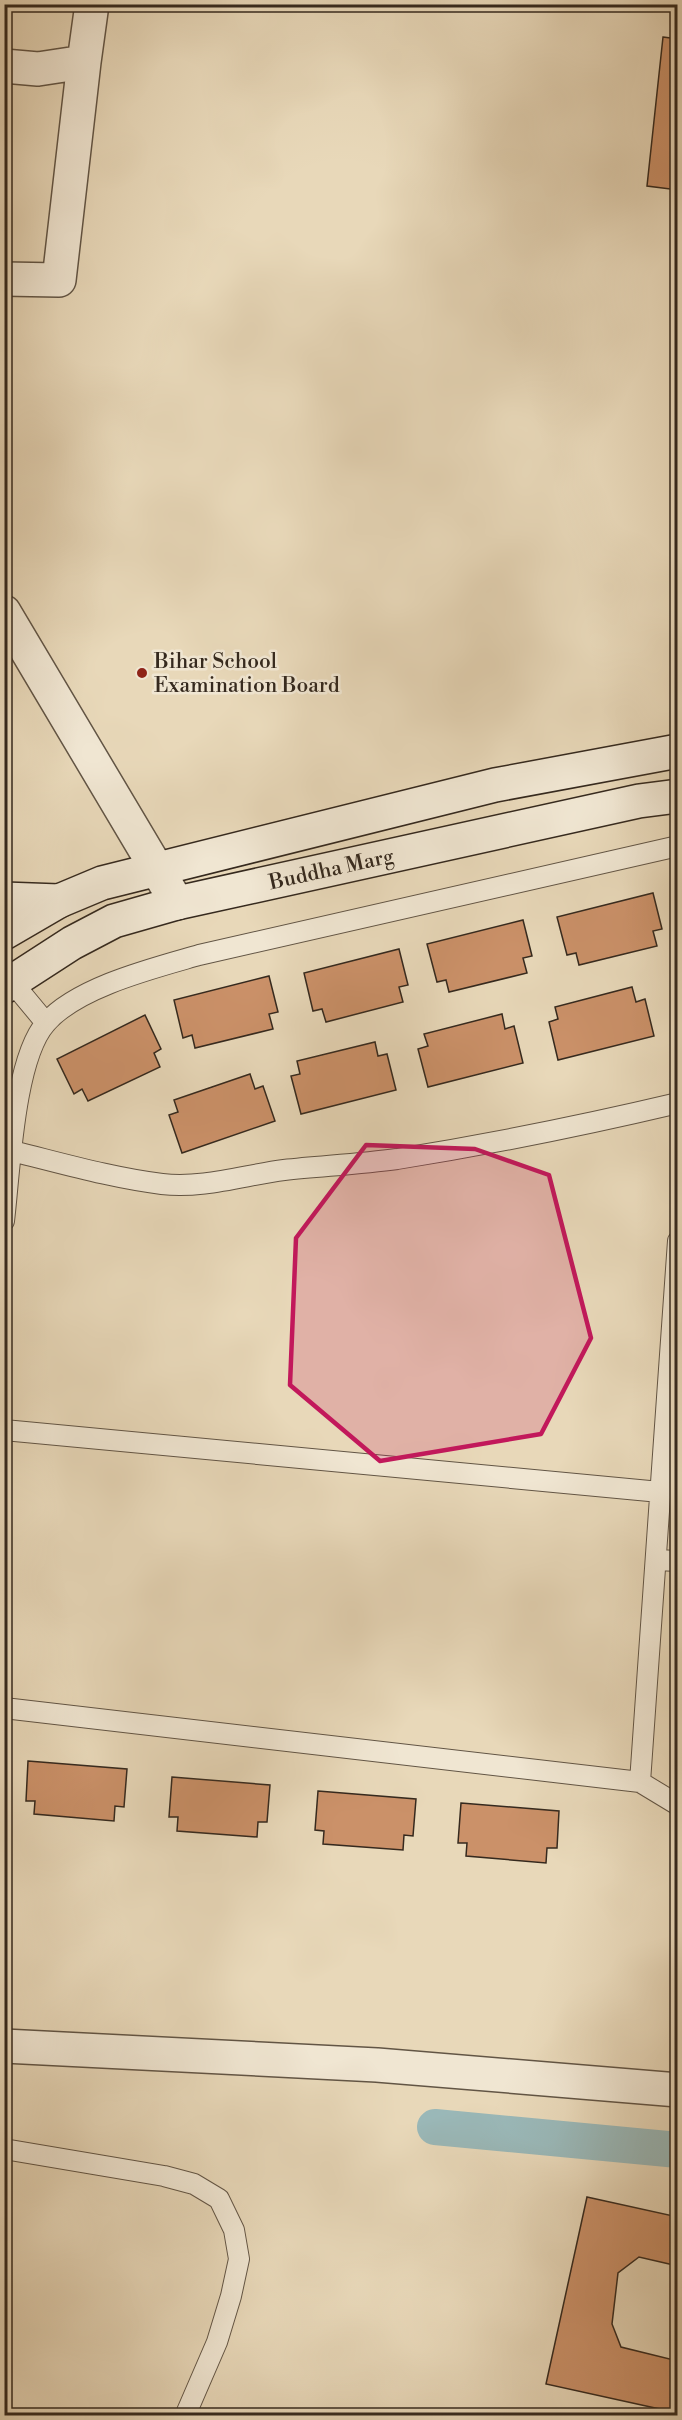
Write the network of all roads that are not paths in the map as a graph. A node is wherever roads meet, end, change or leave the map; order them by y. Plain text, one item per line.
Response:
1 (92, 4) edge
2 (84, 62) junction
3 (4, 66) edge
4 (4, 279) edge
5 (4, 612) edge
6 (678, 751) edge
7 (678, 796) edge
8 (678, 846) edge
9 (156, 869) junction
10 (4, 899) edge
11 (59, 901) junction
12 (177, 903) junction
13 (4, 933) edge
14 (8, 984) edge
15 (46, 1023) junction
16 (678, 1102) edge
17 (12, 1151) junction
18 (4, 1221) edge
19 (678, 1241) edge
20 (4, 1430) edge
21 (660, 1492) junction
22 (656, 1560) junction
23 (678, 1562) edge
24 (4, 1708) edge
25 (640, 1782) junction
26 (678, 1804) edge
27 (4, 2046) edge
28 (678, 2090) edge
29 (4, 2149) edge
30 (185, 2415) edge

1 - 2 street
2 - 3 street
2 - 4 street
5 - 9 street
6 - 9 street, Buddha Marg
7 - 12 street, Buddha Marg
8 - 15 lane
9 - 11 street, Buddha Marg
9 - 12 street
10 - 11 street
11 - 13 street, Buddha Marg
12 - 14 street, Buddha Marg
14 - 15 lane
15 - 17 lane
16 - 17 lane
17 - 18 lane
19 - 21 lane
20 - 21 lane
21 - 22 lane
22 - 23 lane
22 - 25 lane
24 - 25 lane
25 - 26 lane
27 - 28 street
29 - 30 lane

